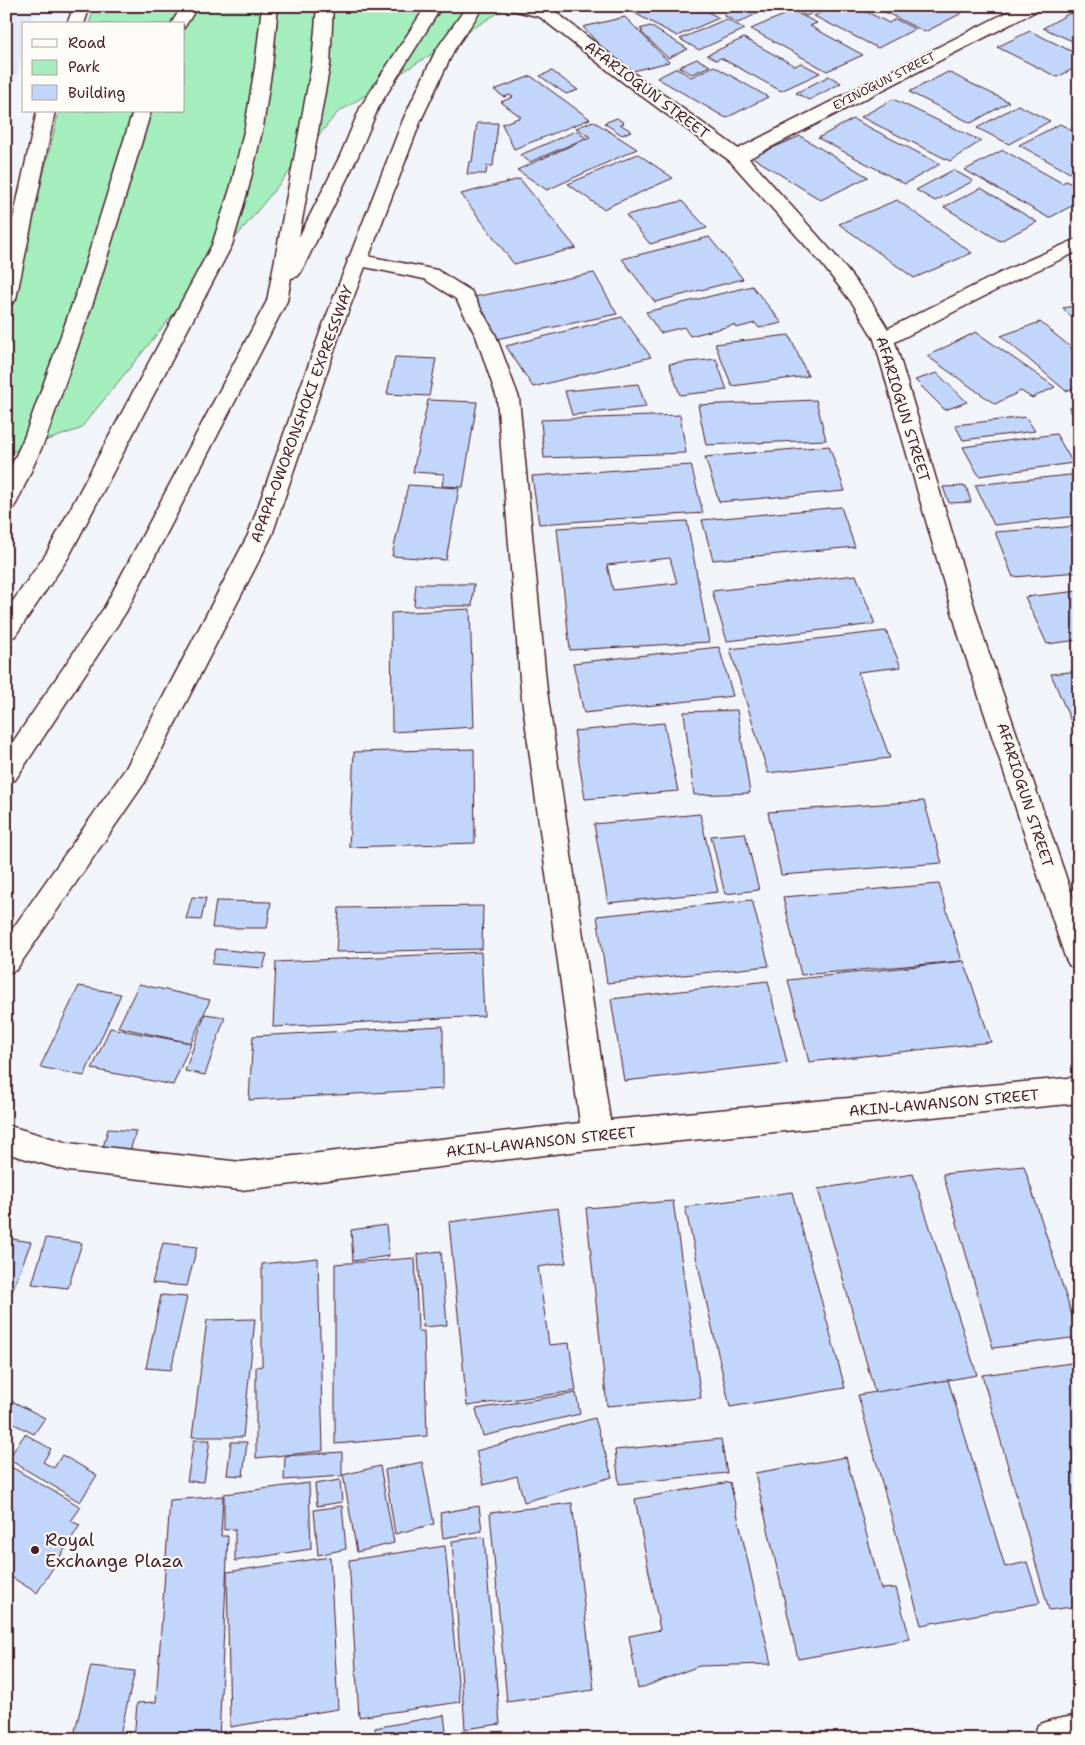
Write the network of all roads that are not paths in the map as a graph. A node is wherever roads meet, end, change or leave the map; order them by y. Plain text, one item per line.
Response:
1 (82, 6) edge
2 (190, 6) edge
3 (270, 6) edge
4 (325, 6) edge
5 (434, 6) edge
6 (476, 6) edge
7 (518, 6) edge
8 (1032, 6) edge
9 (547, 10) edge
10 (76, 22) edge
11 (180, 22) edge
12 (46, 112) edge
13 (141, 113) edge
14 (737, 156) junction
15 (1079, 244) edge
16 (357, 260) junction
17 (6, 299) edge
18 (277, 301) junction
19 (884, 339) junction
20 (6, 502) edge
21 (6, 630) edge
22 (6, 773) edge
23 (1079, 957) edge
24 (6, 961) edge
25 (1079, 1090) edge
26 (597, 1135) junction
27 (6, 1138) edge
28 (1079, 1734) edge
29 (1052, 1739) edge

1 - 10 main road
2 - 11 main road
3 - 21 main road
4 - 18 main road
5 - 18 main road
6 - 16 main road, APAPA-OWORONSHOKI EXPRESSWAY
7 - 9 main road, AFARIOGUN STREET
8 - 14 main road, EYINOGUN STREET
9 - 14 main road, AFARIOGUN STREET
12 - 17 main road
13 - 20 main road
14 - 19 main road, AFARIOGUN STREET
15 - 19 main road
16 - 24 main road, APAPA-OWORONSHOKI EXPRESSWAY
16 - 26 main road
18 - 22 main road
19 - 23 main road, AFARIOGUN STREET
25 - 26 main road, AKIN-LAWANSON STREET
26 - 27 main road, AKIN-LAWANSON STREET
28 - 29 main road

